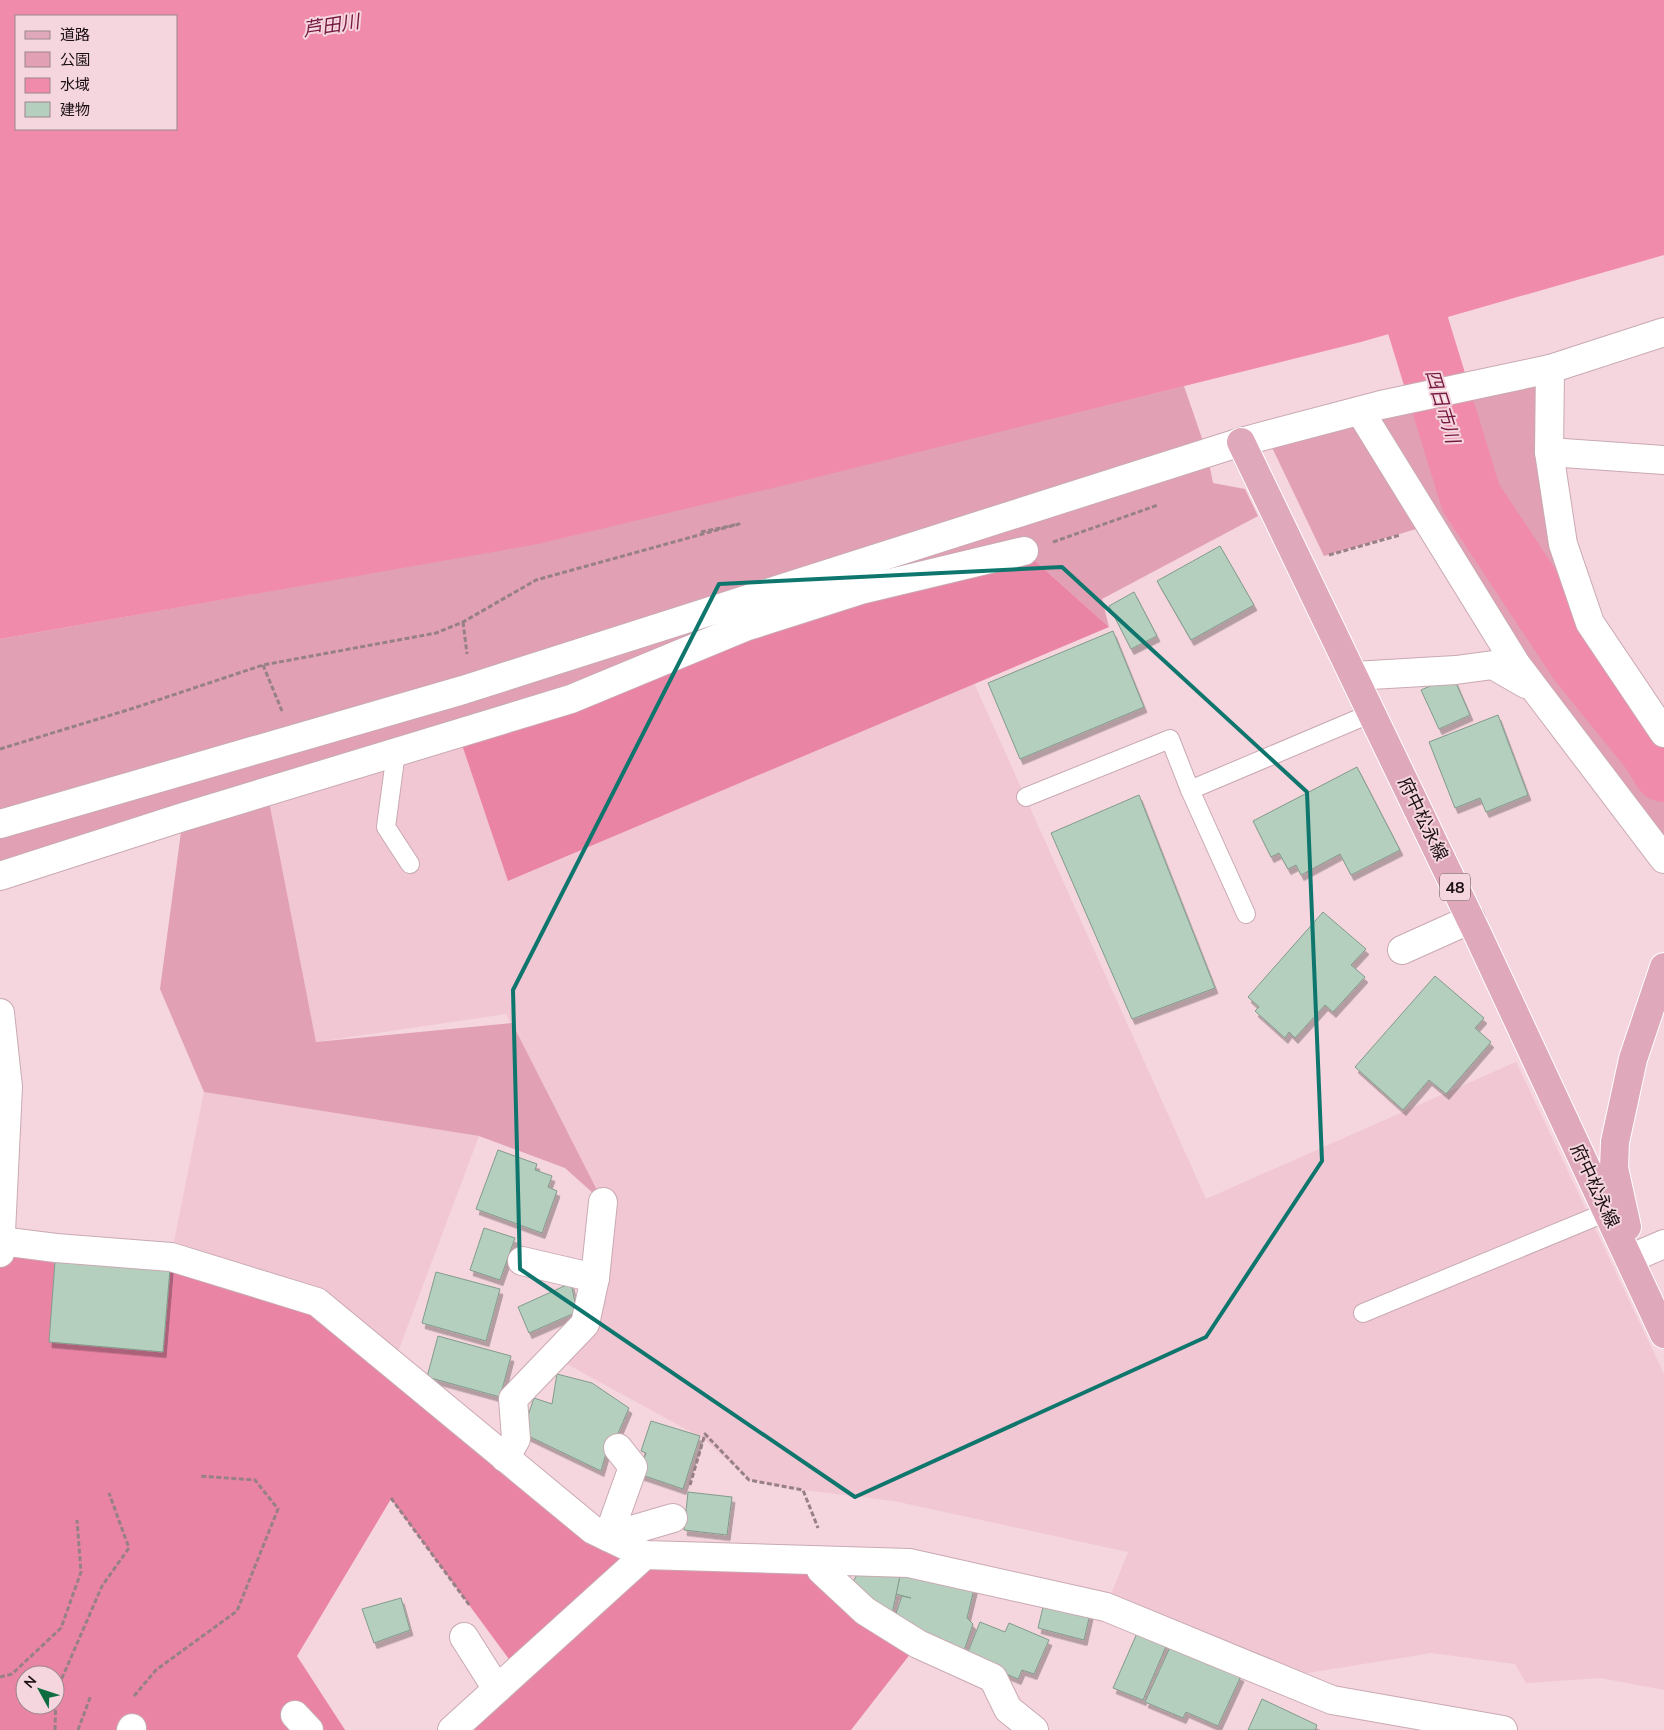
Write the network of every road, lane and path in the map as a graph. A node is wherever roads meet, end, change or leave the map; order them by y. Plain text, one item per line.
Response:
1 (1664, 332) edge
2 (1550, 369) junction
3 (1370, 408) junction
4 (1240, 442) junction
5 (1549, 452) junction
6 (1664, 460) edge
7 (1159, 504) dead end
8 (1430, 525) junction
9 (701, 532) dead end
10 (1024, 551) joint
11 (1324, 556) dead end
12 (742, 614) junction
13 (263, 665) junction
14 (1354, 676) junction
15 (1536, 690) junction
16 (1372, 713) junction
17 (1664, 733) edge
18 (293, 739) junction
19 (0, 749) edge
20 (396, 752) junction
21 (1190, 790) junction
22 (1026, 797) dead end
23 (0, 824) edge
24 (1664, 859) edge
25 (410, 864) dead end
26 (0, 876) edge
27 (1246, 914) dead end
28 (1471, 919) junction
29 (1402, 950) dead end
30 (1664, 967) edge
31 (0, 1013) edge
32 (603, 1202) dead end
33 (1607, 1212) junction
34 (1664, 1244) edge
35 (1, 1245) edge
36 (1633, 1257) junction
37 (522, 1261) dead end
38 (595, 1278) junction
39 (1363, 1313) dead end
40 (1664, 1333) edge
41 (618, 1448) dead end
42 (505, 1458) junction
43 (199, 1476) dead end
44 (690, 1485) dead end
45 (109, 1493) dead end
46 (391, 1498) dead end
47 (673, 1518) dead end
48 (77, 1520) dead end
49 (608, 1537) junction
50 (645, 1554) junction
51 (826, 1561) junction
52 (471, 1608) dead end
53 (464, 1637) dead end
54 (0, 1677) edge
55 (497, 1689) junction
56 (92, 1695) dead end
57 (132, 1699) dead end
58 (55, 1730) edge
59 (78, 1730) edge
60 (452, 1730) edge
61 (1034, 1730) edge
62 (1503, 1730) edge

1 - 2 street
2 - 3 street
2 - 5 street
3 - 4 street
3 - 8 street
4 - 12 street
4 - 14 main road, 府中松永線 / 48
5 - 6 street
5 - 17 street
7 - 10 path
8 - 11 path
8 - 15 street
9 - 13 path
10 - 12 street
12 - 18 street
12 - 20 street
13 - 18 path
13 - 19 path
14 - 15 street
14 - 16 main road, 府中松永線 / 48
15 - 24 street
16 - 21 lane
16 - 28 main road, 府中松永線 / 48
18 - 23 street
20 - 25 lane
20 - 26 street
21 - 22 lane
21 - 27 lane
28 - 29 street
28 - 33 main road, 府中松永線 / 48
30 - 36 main road, 府中松永線 / 48
31 - 35 street
32 - 38 street
33 - 36 main road, 府中松永線 / 48
33 - 39 lane
34 - 36 street
35 - 42 street
36 - 40 main road, 府中松永線 / 48
37 - 38 street
38 - 42 street
41 - 49 street
42 - 49 street
43 - 57 path
44 - 51 path
45 - 58 path
46 - 52 path
47 - 49 street
48 - 54 path
49 - 50 street
50 - 51 street
50 - 55 street
51 - 61 street
51 - 62 street
53 - 55 street
55 - 60 street
56 - 59 path

